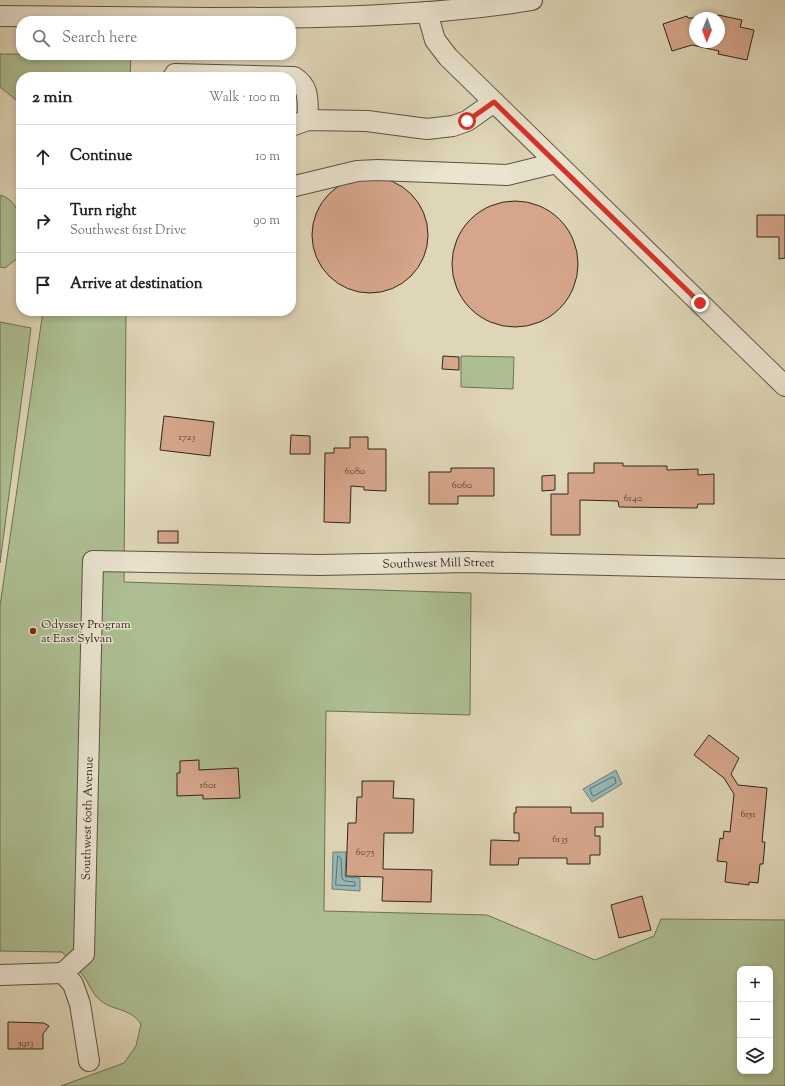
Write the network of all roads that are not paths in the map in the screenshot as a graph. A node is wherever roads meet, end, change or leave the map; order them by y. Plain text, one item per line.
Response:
1 (532, 0) edge
2 (427, 12) junction
3 (0, 16) edge
4 (16, 16) edge
5 (296, 17) edge
6 (296, 78) edge
7 (494, 102) junction
8 (299, 123) edge
9 (556, 163) junction
10 (296, 185) edge
11 (785, 386) edge
12 (93, 561) joint
13 (785, 568) edge
14 (63, 973) junction
15 (0, 975) edge
16 (89, 1061) dead end

1 - 2 street
2 - 5 street
2 - 7 street
3 - 4 street
6 - 8 street
7 - 8 street
7 - 9 street
9 - 10 street
9 - 11 street
12 - 13 street, Southwest Mill Street
12 - 14 street, Southwest 60th Avenue
14 - 15 street
14 - 16 street

